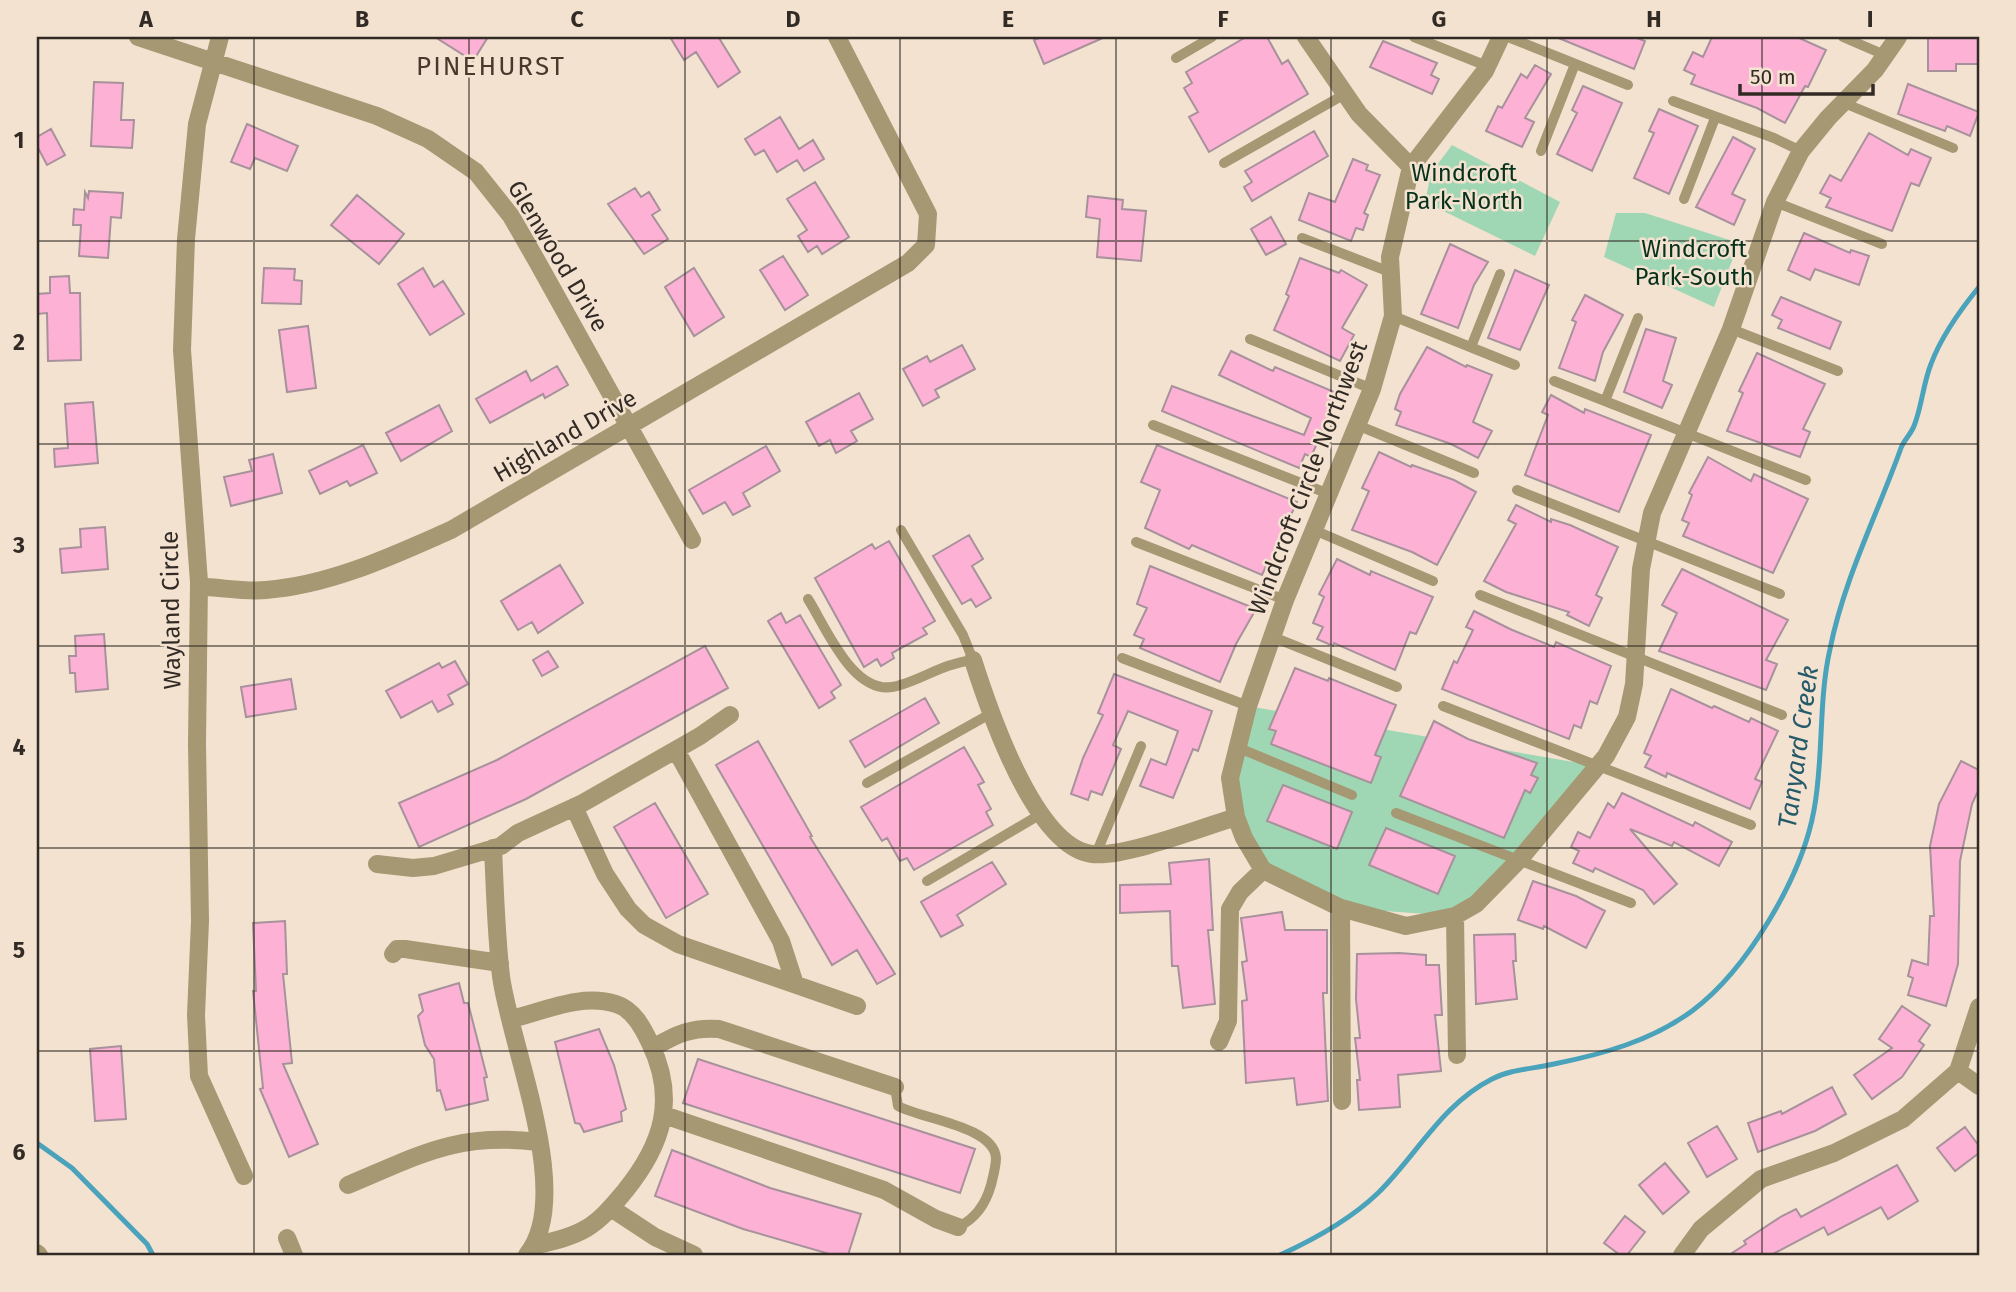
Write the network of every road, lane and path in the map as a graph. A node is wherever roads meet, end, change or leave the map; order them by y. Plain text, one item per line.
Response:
1 (138, 37) edge
2 (220, 37) edge
3 (838, 37) edge
4 (1212, 37) edge
5 (1307, 37) edge
6 (1414, 37) edge
7 (1501, 37) edge
8 (1508, 37) edge
9 (1843, 37) edge
10 (1898, 37) edge
11 (1887, 56) junction
12 (1176, 58) dead end
13 (212, 61) junction
14 (1575, 64) junction
15 (1487, 66) junction
16 (1628, 85) dead end
17 (1345, 94) junction
18 (1672, 101) dead end
19 (1844, 103) junction
20 (1715, 118) junction
21 (1953, 148) dead end
22 (1541, 151) dead end
23 (1801, 151) junction
24 (1224, 163) dead end
25 (1412, 167) junction
26 (1684, 199) dead end
27 (1775, 202) junction
28 (1301, 238) dead end
29 (1882, 244) dead end
30 (1391, 272) junction
31 (1500, 274) dead end
32 (1393, 316) junction
33 (1638, 318) dead end
34 (1731, 329) junction
35 (1250, 339) dead end
36 (1471, 347) junction
37 (1515, 365) dead end
38 (1838, 371) dead end
39 (1554, 381) dead end
40 (1372, 390) junction
41 (1605, 401) junction
42 (1153, 425) dead end
43 (1357, 425) junction
44 (630, 427) junction
45 (1686, 433) junction
46 (1474, 473) dead end
47 (1806, 480) dead end
48 (1517, 490) dead end
49 (1329, 494) junction
50 (901, 530) dead end
51 (1314, 530) junction
52 (692, 540) dead end
53 (1644, 540) junction
54 (1136, 542) dead end
55 (1433, 581) dead end
56 (199, 582) junction
57 (1780, 594) dead end
58 (1480, 595) dead end
59 (808, 599) dead end
60 (1285, 600) junction
61 (1273, 637) junction
62 (1636, 657) junction
63 (1122, 658) dead end
64 (973, 660) junction
65 (1397, 687) dead end
66 (1248, 706) junction
67 (1443, 706) dead end
68 (990, 714) junction
69 (730, 715) dead end
70 (1782, 715) dead end
71 (1142, 746) dead end
72 (1239, 748) junction
73 (676, 750) junction
74 (1597, 765) junction
75 (867, 783) dead end
76 (1352, 794) dead end
77 (574, 807) junction
78 (1396, 813) dead end
79 (1041, 814) junction
80 (1237, 817) junction
81 (1751, 825) dead end
82 (493, 848) junction
83 (1096, 854) junction
84 (1519, 860) junction
85 (377, 864) dead end
86 (1263, 870) junction
87 (927, 881) dead end
88 (1631, 903) dead end
89 (1341, 908) junction
90 (1455, 916) junction
91 (393, 954) dead end
92 (500, 963) junction
93 (795, 984) junction
94 (858, 1006) dead end
95 (1979, 1007) edge
96 (512, 1019) junction
97 (1219, 1042) dead end
98 (653, 1048) junction
99 (1457, 1055) dead end
100 (1958, 1071) junction
101 (1979, 1086) edge
102 (895, 1087) joint
103 (1342, 1101) dead end
104 (664, 1115) junction
105 (538, 1142) junction
106 (244, 1176) dead end
107 (348, 1185) dead end
108 (611, 1208) junction
109 (958, 1227) joint
110 (287, 1238) dead end
111 (532, 1250) edge
112 (294, 1255) edge
113 (694, 1255) edge
114 (1682, 1255) edge

1 - 13 street, Glenwood Drive
2 - 13 street, Wayland Circle
3 - 44 street, Highland Drive
4 - 12 lane
5 - 17 street
6 - 15 lane
7 - 15 street, Windcroft Circle Northwest
8 - 14 lane
9 - 11 lane
10 - 11 street
11 - 19 street
13 - 44 street, Glenwood Drive
13 - 56 street, Wayland Circle
14 - 16 lane
14 - 22 lane
15 - 25 street, Windcroft Circle Northwest
17 - 24 lane
17 - 25 street
18 - 20 lane
19 - 21 lane
19 - 23 street
20 - 23 lane
20 - 26 lane
23 - 27 street
25 - 30 street, Windcroft Circle Northwest
27 - 29 lane
27 - 34 street
28 - 30 lane
30 - 32 street, Windcroft Circle Northwest
31 - 36 lane
32 - 36 lane
32 - 40 street, Windcroft Circle Northwest
33 - 41 lane
34 - 38 lane
34 - 45 street
35 - 40 lane
36 - 37 lane
39 - 41 lane
40 - 43 street, Windcroft Circle Northwest
41 - 45 lane
42 - 49 lane
43 - 46 lane
43 - 49 street, Windcroft Circle Northwest
44 - 52 street, Glenwood Drive
44 - 56 street, Highland Drive
45 - 47 lane
45 - 53 street
48 - 53 lane
49 - 51 street, Windcroft Circle Northwest
50 - 64 lane
51 - 55 lane
51 - 60 street, Windcroft Circle Northwest
53 - 57 lane
53 - 62 street
54 - 60 lane
56 - 106 street, Wayland Circle
58 - 62 lane
59 - 64 lane
60 - 61 street, Windcroft Circle Northwest
61 - 65 lane
61 - 66 street, Windcroft Circle Northwest
62 - 70 lane
62 - 74 street
63 - 66 lane
64 - 68 street
66 - 72 street, Windcroft Circle Northwest
67 - 74 lane
68 - 75 lane
68 - 79 street
69 - 73 street
71 - 83 lane
72 - 76 lane
72 - 80 street, Windcroft Circle Northwest
73 - 77 street
73 - 93 street
74 - 81 lane
74 - 84 street
77 - 82 street
77 - 93 street
78 - 84 lane
79 - 83 street
79 - 87 lane
80 - 83 street
80 - 86 street, Windcroft Circle Northwest
82 - 85 street
82 - 92 street
84 - 88 lane
84 - 90 street
86 - 89 street
86 - 97 street
89 - 90 street
89 - 103 street
90 - 99 street
91 - 92 street
92 - 96 street
93 - 94 street
95 - 100 street
96 - 98 street
96 - 105 street
98 - 102 street
98 - 104 street
100 - 101 street
100 - 114 street
102 - 109 lane
104 - 108 street
104 - 109 street
105 - 107 street
105 - 111 street
108 - 111 street
108 - 113 street
110 - 112 street

